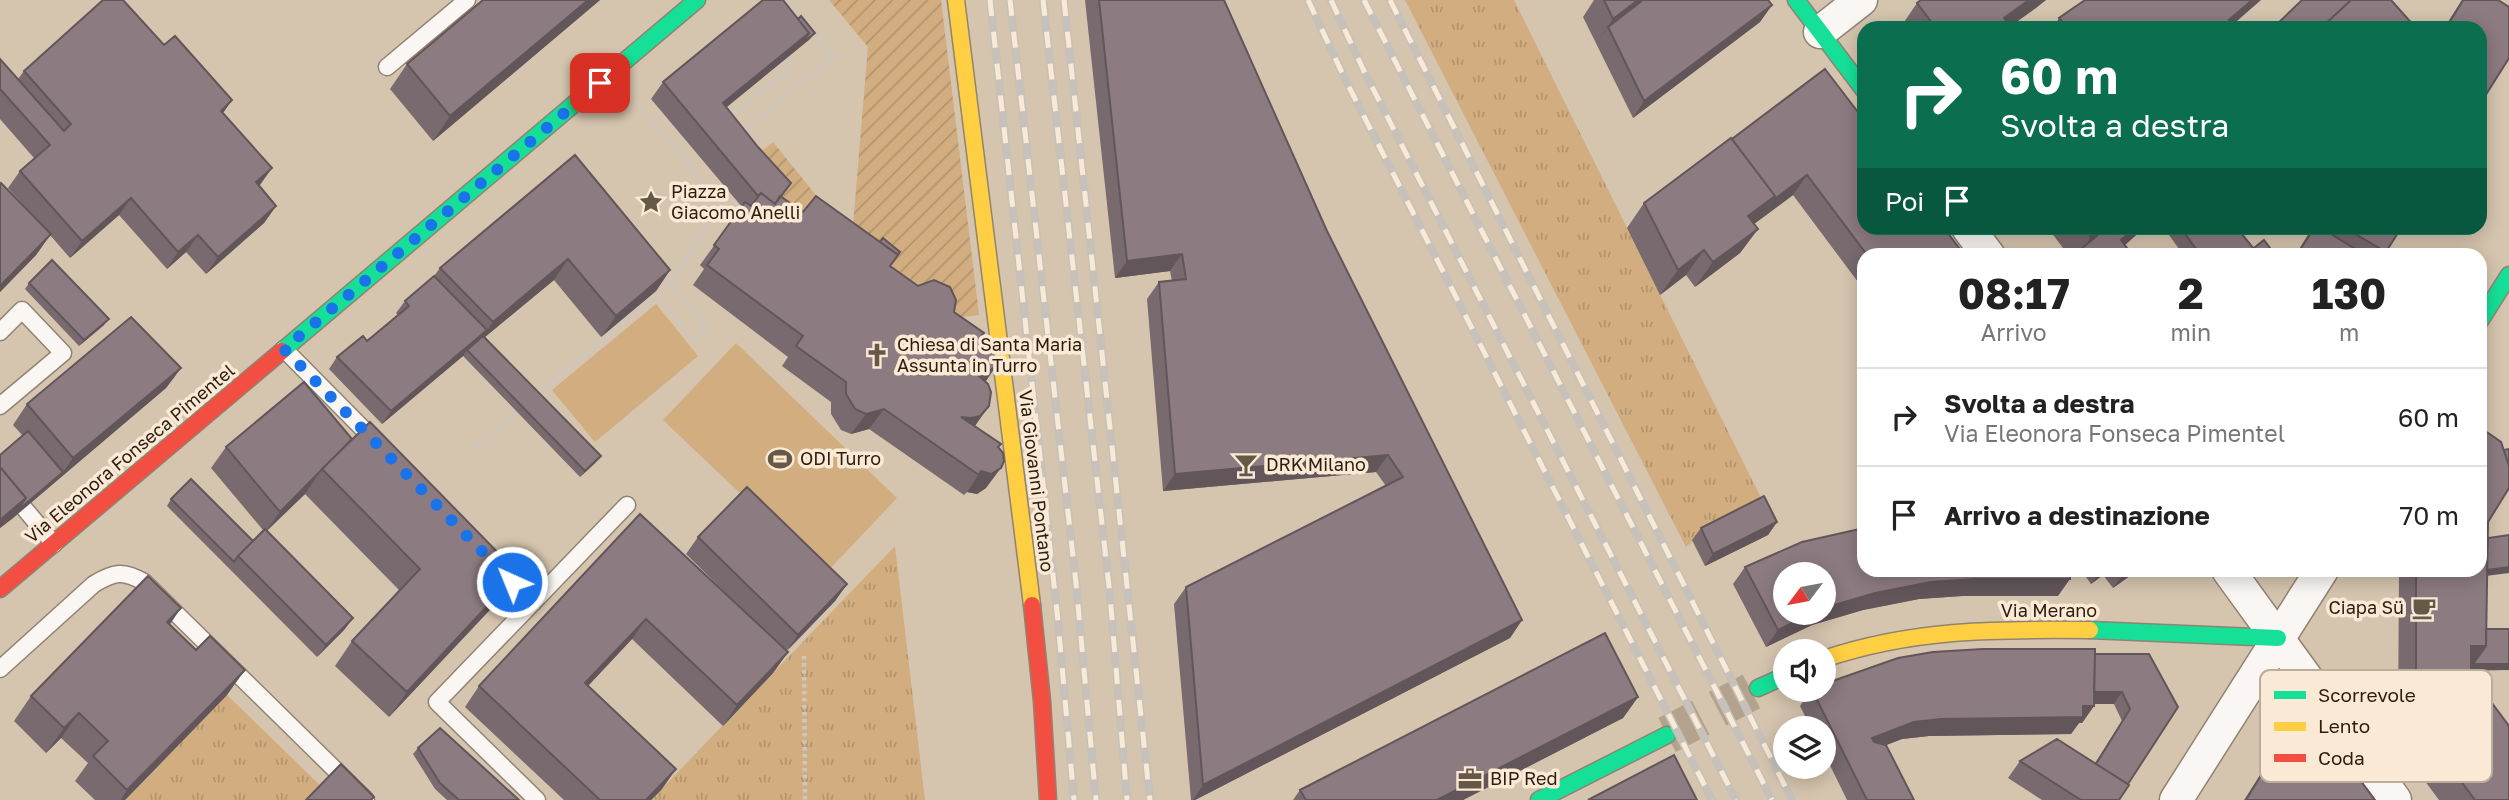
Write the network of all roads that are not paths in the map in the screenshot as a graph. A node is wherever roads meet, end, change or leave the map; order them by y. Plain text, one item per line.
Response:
1 (467, 0) edge
2 (697, 0) edge
3 (956, 0) edge
4 (1796, 0) edge
5 (1861, 0) edge
6 (677, 6) edge
7 (1819, 32) junction
8 (387, 67) dead end
9 (1857, 81) edge
10 (2509, 275) edge
11 (2487, 310) edge
12 (0, 332) edge
13 (284, 349) junction
14 (0, 406) edge
15 (386, 453) edge
16 (628, 505) dead end
17 (24, 508) edge
18 (54, 544) junction
19 (483, 552) edge
20 (2233, 577) edge
21 (2317, 577) edge
22 (0, 589) edge
23 (533, 603) junction
24 (2278, 638) junction
25 (1836, 655) edge
26 (0, 669) edge
27 (2301, 670) edge
28 (1773, 681) edge
29 (1758, 688) tunnel mouth
30 (1667, 735) tunnel mouth
31 (2382, 782) edge
32 (366, 800) edge
33 (537, 800) edge
34 (1048, 800) edge
35 (1539, 800) edge
36 (2176, 800) edge
37 (2395, 800) edge

1 - 8 lane
2 - 6 street, Via Eleonora Fonseca Pimentel
3 - 34 street, Via Giovanni Pontano
4 - 7 street
5 - 7 street
6 - 13 street, Via Eleonora Fonseca Pimentel
7 - 9 street
10 - 11 street
12 - 14 lane
13 - 15 lane
13 - 18 street, Via Eleonora Fonseca Pimentel
16 - 23 lane
17 - 18 lane
18 - 22 street, Via Eleonora Fonseca Pimentel
19 - 23 lane
20 - 24 street
21 - 24 street
23 - 33 lane
24 - 25 street, Via Merano
24 - 27 street
24 - 36 street
26 - 32 lane
28 - 29 street
30 - 35 street
31 - 37 street

